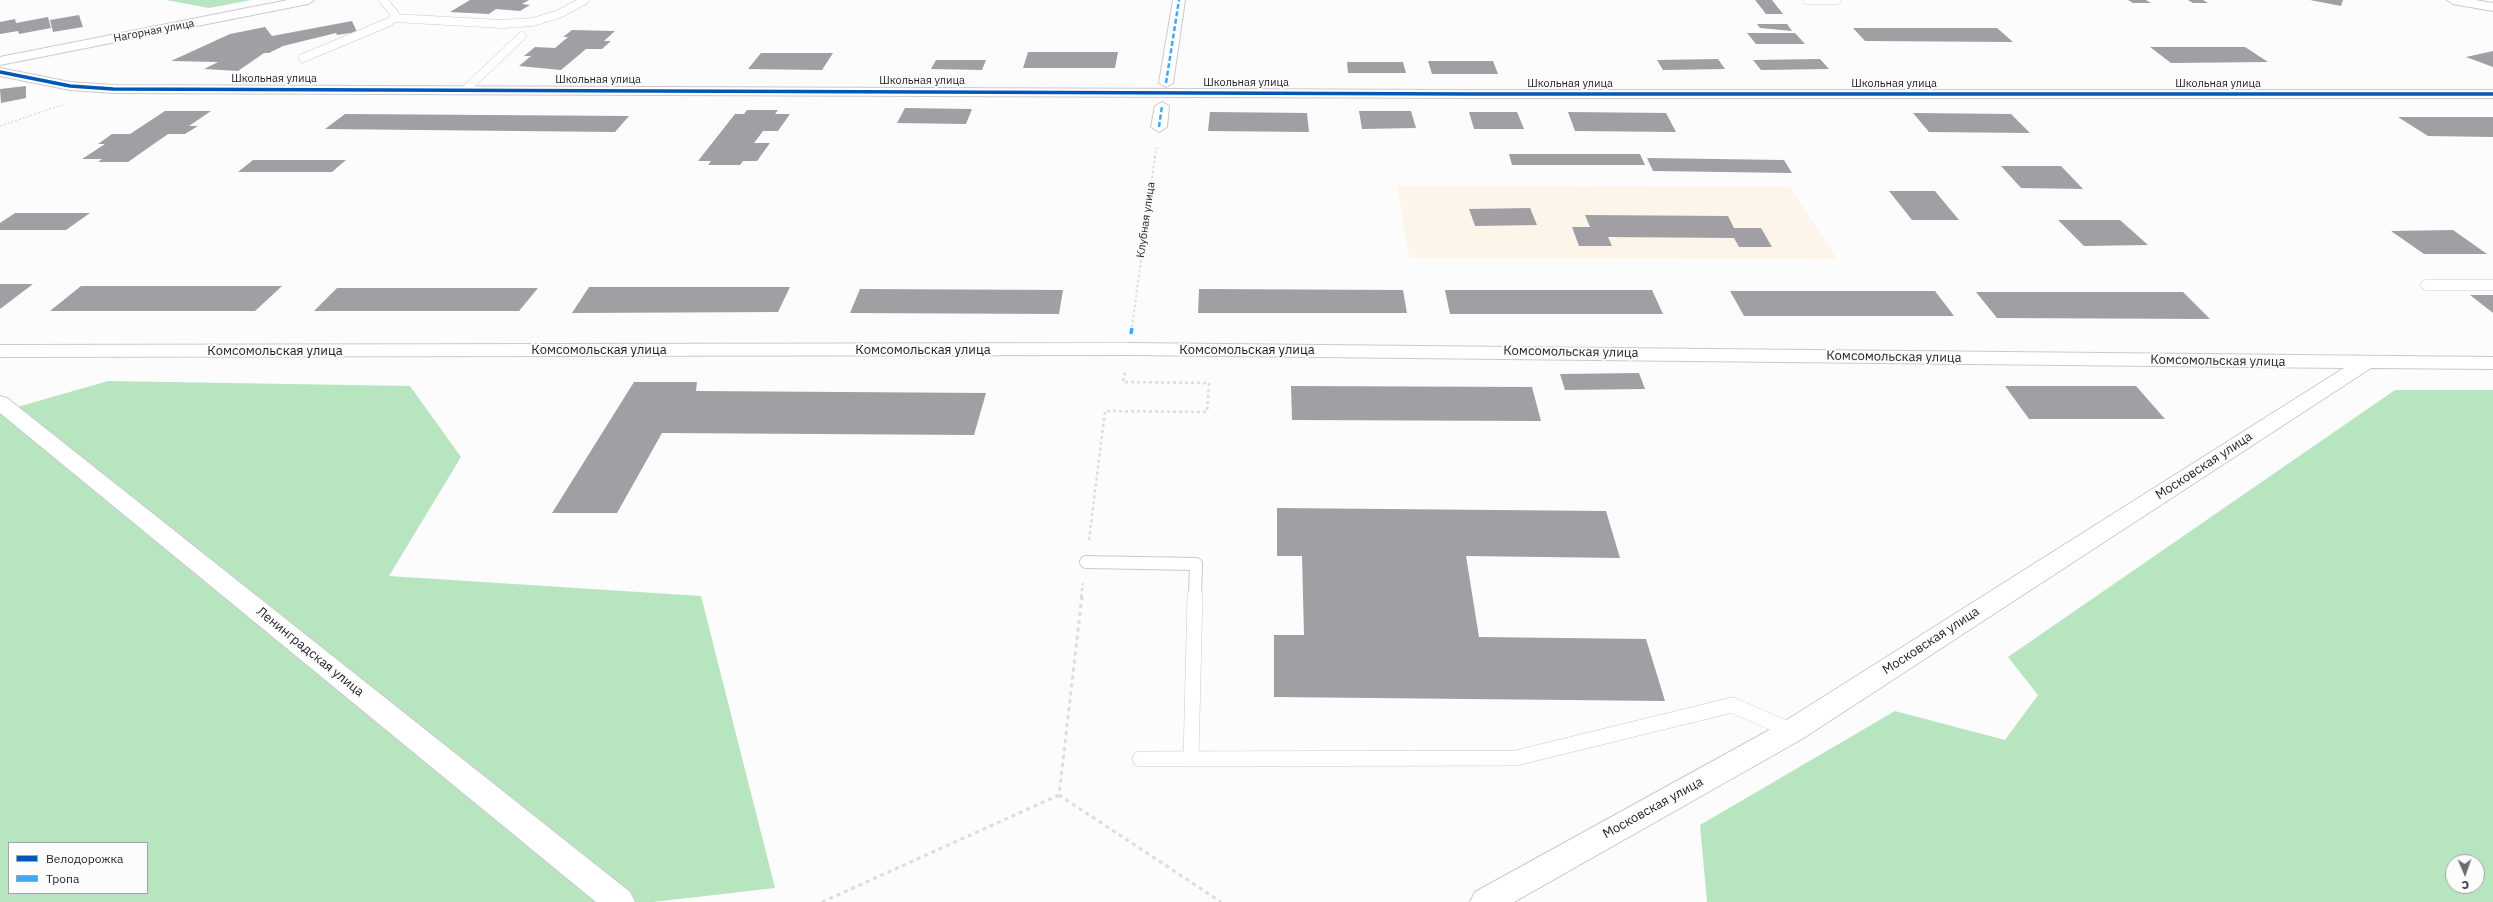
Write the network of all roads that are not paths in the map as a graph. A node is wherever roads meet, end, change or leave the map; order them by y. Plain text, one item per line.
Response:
1 (308, 0) edge
2 (383, 0) edge
3 (585, 0) edge
4 (1179, 0) edge
5 (1807, 0) edge
6 (1837, 0) edge
7 (2453, 0) edge
8 (2493, 7) edge
9 (394, 18) junction
10 (522, 36) dead end
11 (303, 58) dead end
12 (0, 61) edge
13 (0, 72) edge
14 (1166, 83) dead end
15 (465, 90) junction
16 (2493, 94) edge
17 (1162, 106) dead end
18 (1159, 127) road end
19 (2426, 285) dead end
20 (2493, 285) edge
21 (0, 351) edge
22 (2365, 363) junction
23 (2493, 363) edge
24 (0, 402) edge
25 (1086, 562) road end
26 (1792, 731) junction
27 (1191, 758) junction
28 (1140, 759) dead end
29 (619, 902) edge
30 (1486, 902) edge

1 - 12 street, Нагорная улица
2 - 9 lane
3 - 9 lane
4 - 14 street
5 - 6 lane
7 - 8 street
9 - 11 lane
10 - 15 lane
13 - 15 street, Школьная улица
15 - 16 street, Школьная улица
17 - 18 street
19 - 20 lane
21 - 22 street, Комсомольская улица
22 - 23 street, Комсомольская улица
22 - 26 street, Московская улица
24 - 29 street, Ленинградская улица
25 - 27 lane
26 - 27 lane
26 - 30 street, Московская улица
27 - 28 lane

